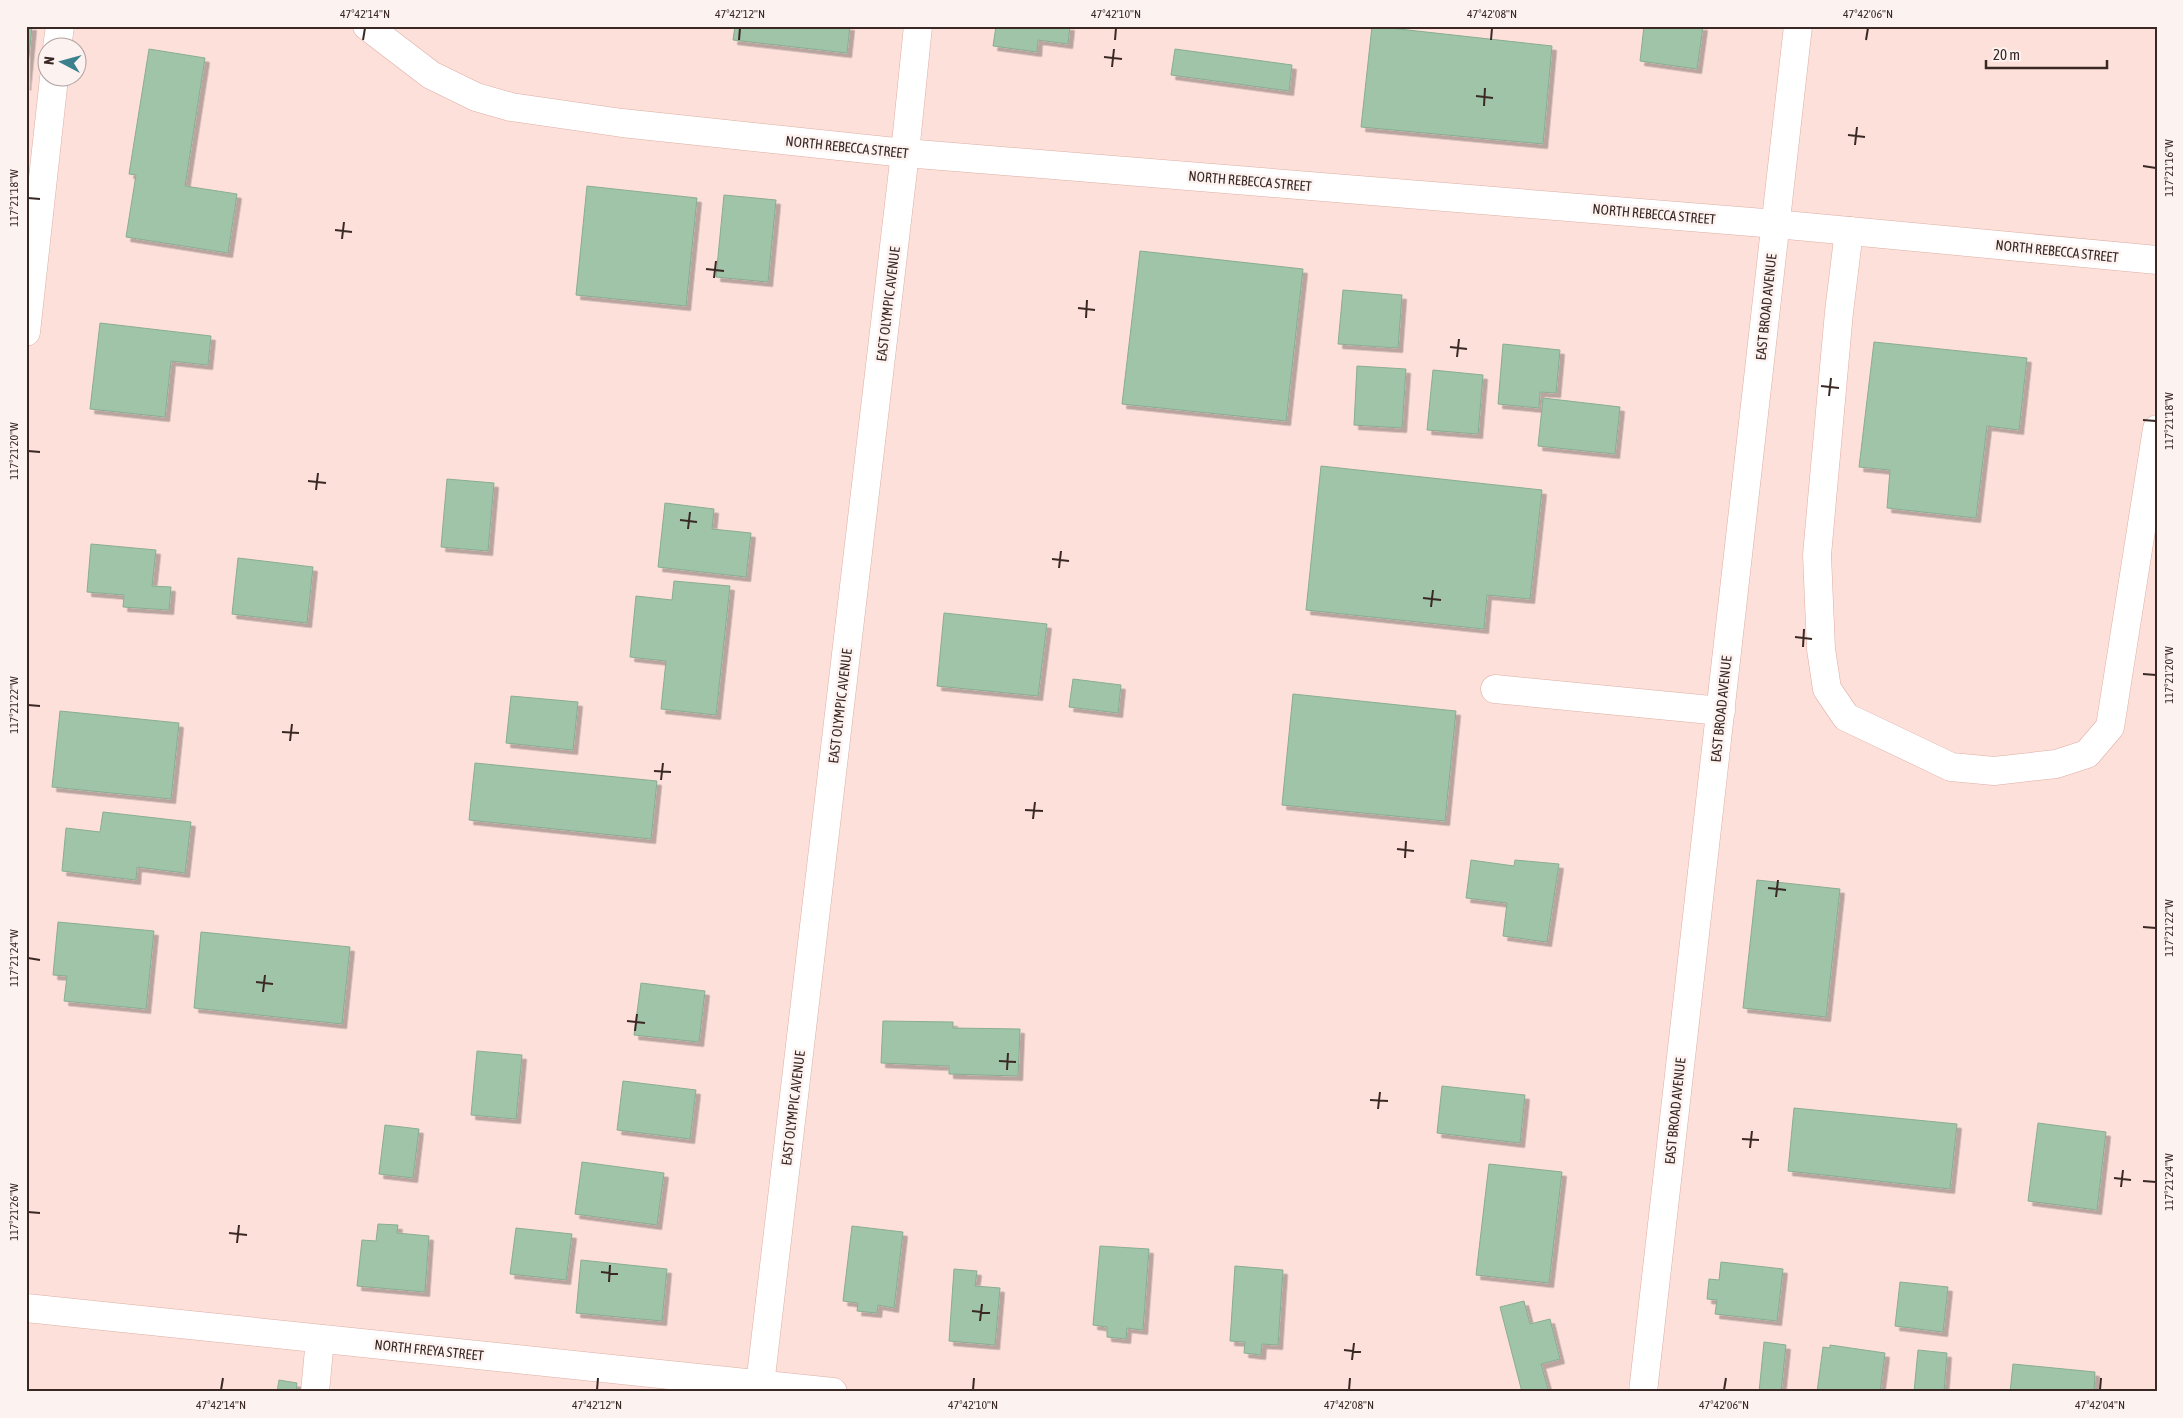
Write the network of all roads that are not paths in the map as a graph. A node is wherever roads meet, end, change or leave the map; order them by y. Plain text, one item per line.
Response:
1 (367, 26) edge
2 (918, 26) edge
3 (1798, 26) edge
4 (53, 88) edge
5 (905, 153) junction
6 (1776, 224) junction
7 (1849, 230) junction
8 (2157, 260) edge
9 (26, 332) edge
10 (2157, 429) edge
11 (1495, 689) dead end
12 (1720, 711) junction
13 (26, 1308) edge
14 (320, 1339) junction
15 (640, 1382) edge
16 (760, 1385) junction
17 (315, 1392) edge
18 (832, 1392) edge
19 (1643, 1392) edge

1 - 5 street, NORTH REBECCA STREET
2 - 5 street, EAST OLYMPIC AVENUE
3 - 6 street, EAST BROAD AVENUE
4 - 9 street
5 - 6 street, NORTH REBECCA STREET
5 - 16 street, EAST OLYMPIC AVENUE
6 - 7 street, NORTH REBECCA STREET
6 - 12 street, EAST BROAD AVENUE
7 - 8 street, NORTH REBECCA STREET
7 - 10 street
11 - 12 street
12 - 19 street, EAST BROAD AVENUE
13 - 14 street, NORTH FREYA STREET
14 - 15 street, NORTH FREYA STREET
14 - 17 street
15 - 16 street, NORTH FREYA STREET
16 - 18 street, NORTH FREYA STREET

